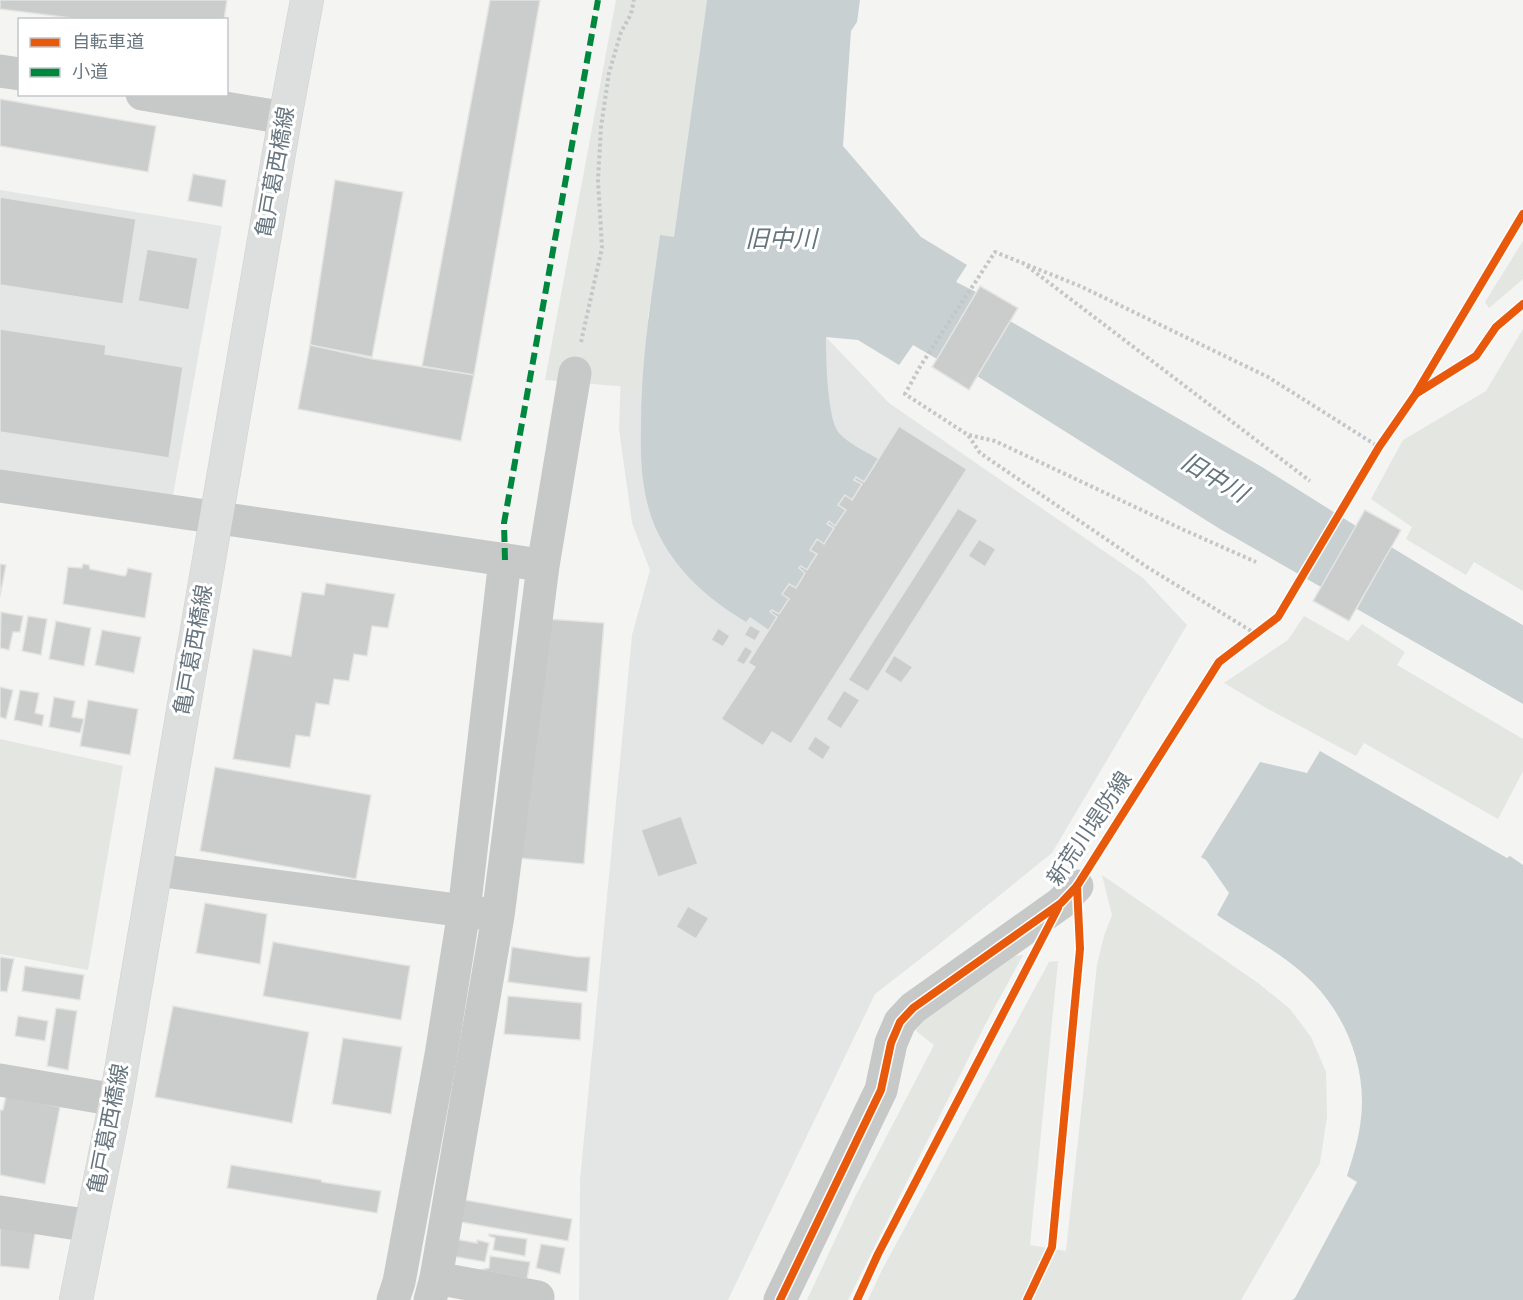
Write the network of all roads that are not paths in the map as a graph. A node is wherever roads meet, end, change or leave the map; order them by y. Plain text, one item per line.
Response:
1 (307, 0) edge
2 (0, 71) edge
3 (18, 74) edge
4 (154, 96) edge
5 (285, 118) junction
6 (575, 373) road end
7 (0, 486) edge
8 (217, 517) junction
9 (506, 560) junction
10 (543, 566) junction
11 (156, 870) junction
12 (1077, 886) dead end
13 (464, 911) junction
14 (498, 916) junction
15 (0, 1080) edge
16 (116, 1100) junction
17 (0, 1212) edge
18 (91, 1226) junction
19 (433, 1289) edge
20 (76, 1300) edge
21 (393, 1300) edge
22 (537, 1300) edge
23 (780, 1300) edge

1 - 5 main road, 亀戸葛西橋線
2 - 3 street
4 - 5 street
5 - 8 main road, 亀戸葛西橋線
6 - 10 street
7 - 8 street
8 - 9 street
8 - 11 main road, 亀戸葛西橋線
9 - 10 street
9 - 13 street
10 - 14 street
11 - 13 street
11 - 16 main road, 亀戸葛西橋線
12 - 23 street, 新荒川堤防線
13 - 14 street
13 - 21 street
14 - 19 street
15 - 16 street
16 - 18 main road, 亀戸葛西橋線
17 - 18 street
18 - 20 main road, 亀戸葛西橋線
19 - 22 street

